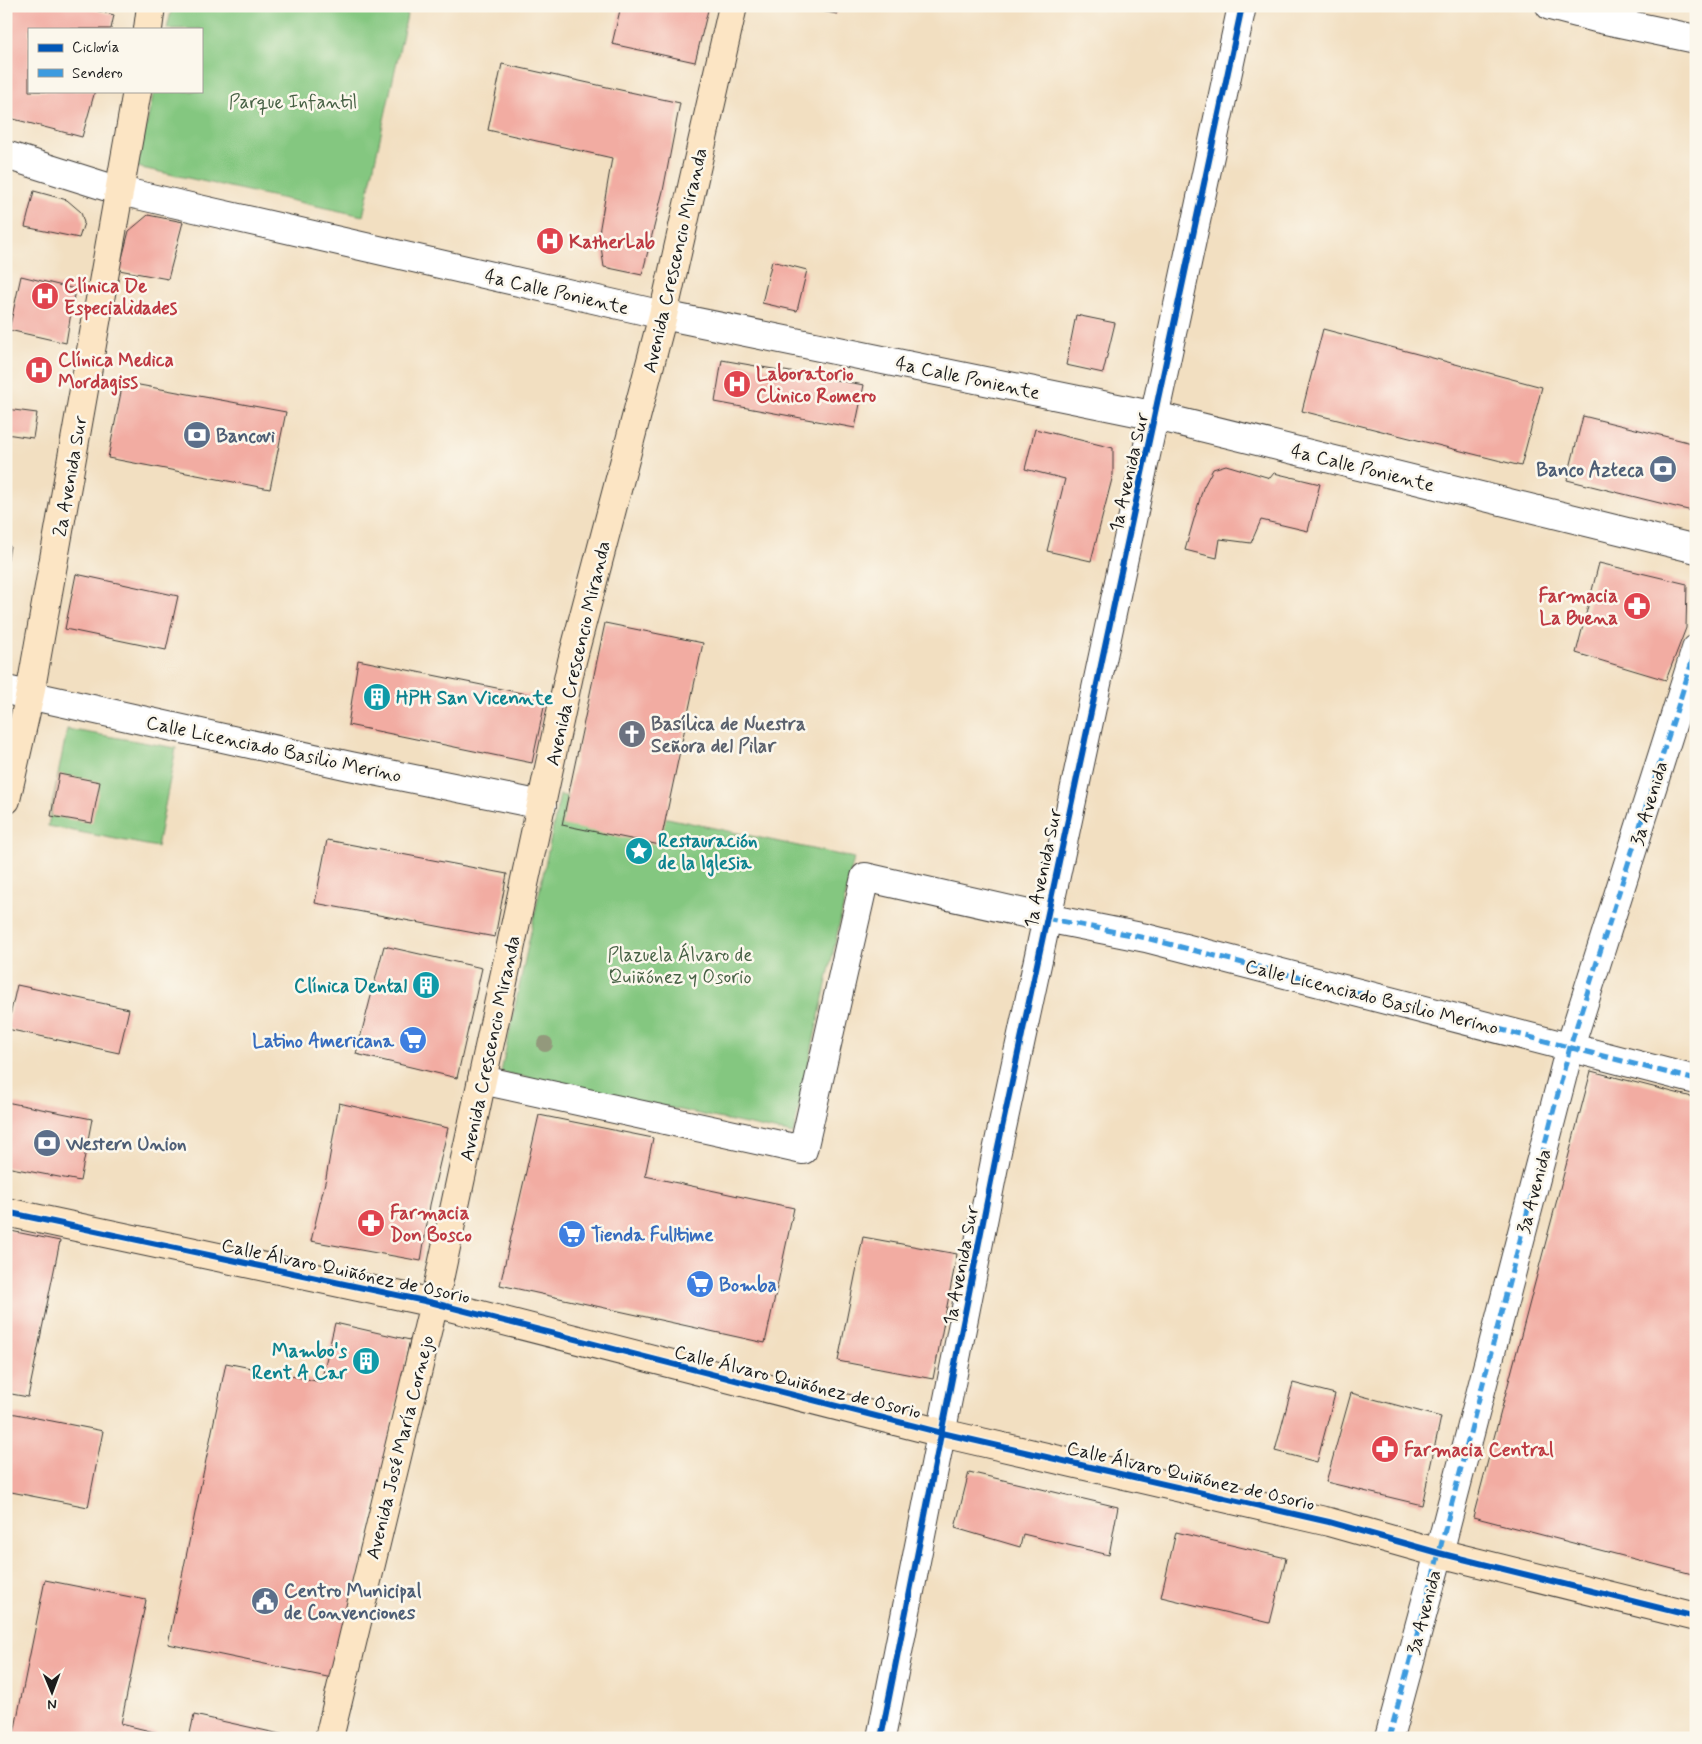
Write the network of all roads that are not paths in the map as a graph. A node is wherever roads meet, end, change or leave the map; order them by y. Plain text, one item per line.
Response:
1 (151, 6) edge
2 (733, 6) edge
3 (1242, 6) edge
4 (1550, 6) edge
5 (148, 28) edge
6 (1696, 38) edge
7 (137, 92) edge
8 (6, 155) edge
9 (120, 191) junction
10 (663, 315) junction
11 (1156, 416) junction
12 (1696, 549) edge
13 (1696, 650) edge
14 (18, 692) edge
15 (6, 800) edge
16 (542, 805) junction
17 (1046, 918) junction
18 (1570, 1047) junction
19 (482, 1080) junction
20 (1696, 1080) edge
21 (6, 1212) edge
22 (434, 1303) junction
23 (942, 1433) junction
24 (1439, 1554) junction
25 (1696, 1617) edge
26 (329, 1738) edge
27 (882, 1738) edge
28 (1389, 1738) edge

1 - 5 main road
2 - 10 main road, Avenida Crescencio Miranda
3 - 11 street, 1a Avenida Sur
4 - 6 street
7 - 9 main road, 2a Avenida Sur
8 - 9 street, 4a Calle Poniente
9 - 10 street, 4a Calle Poniente
9 - 14 main road, 2a Avenida Sur
10 - 11 street, 4a Calle Poniente
10 - 16 main road, Avenida Crescencio Miranda
11 - 12 street, 4a Calle Poniente
11 - 17 street, 1a Avenida Sur
13 - 18 street, 3a Avenida
14 - 15 main road, 2a Avenida Sur
14 - 16 street, Calle Licenciado Basilio Merino
16 - 19 main road, Avenida Crescencio Miranda
17 - 18 street, Calle Licenciado Basilio Merino
17 - 19 street, Calle Licenciado Basilio Merino
17 - 23 street, 1a Avenida Sur
18 - 20 street, Calle Licenciado Basilio Merino
18 - 24 street, 3a Avenida
19 - 22 main road, Avenida Crescencio Miranda
21 - 22 main road, Calle Álvaro Quiñónez de Osorio
22 - 23 main road, Calle Álvaro Quiñónez de Osorio
22 - 26 main road, Avenida José María Cornejo
23 - 24 main road, Calle Álvaro Quiñónez de Osorio
23 - 27 street, 1a Avenida Sur
24 - 25 main road, Calle Álvaro Quiñónez de Osorio
24 - 28 street, 3a Avenida

